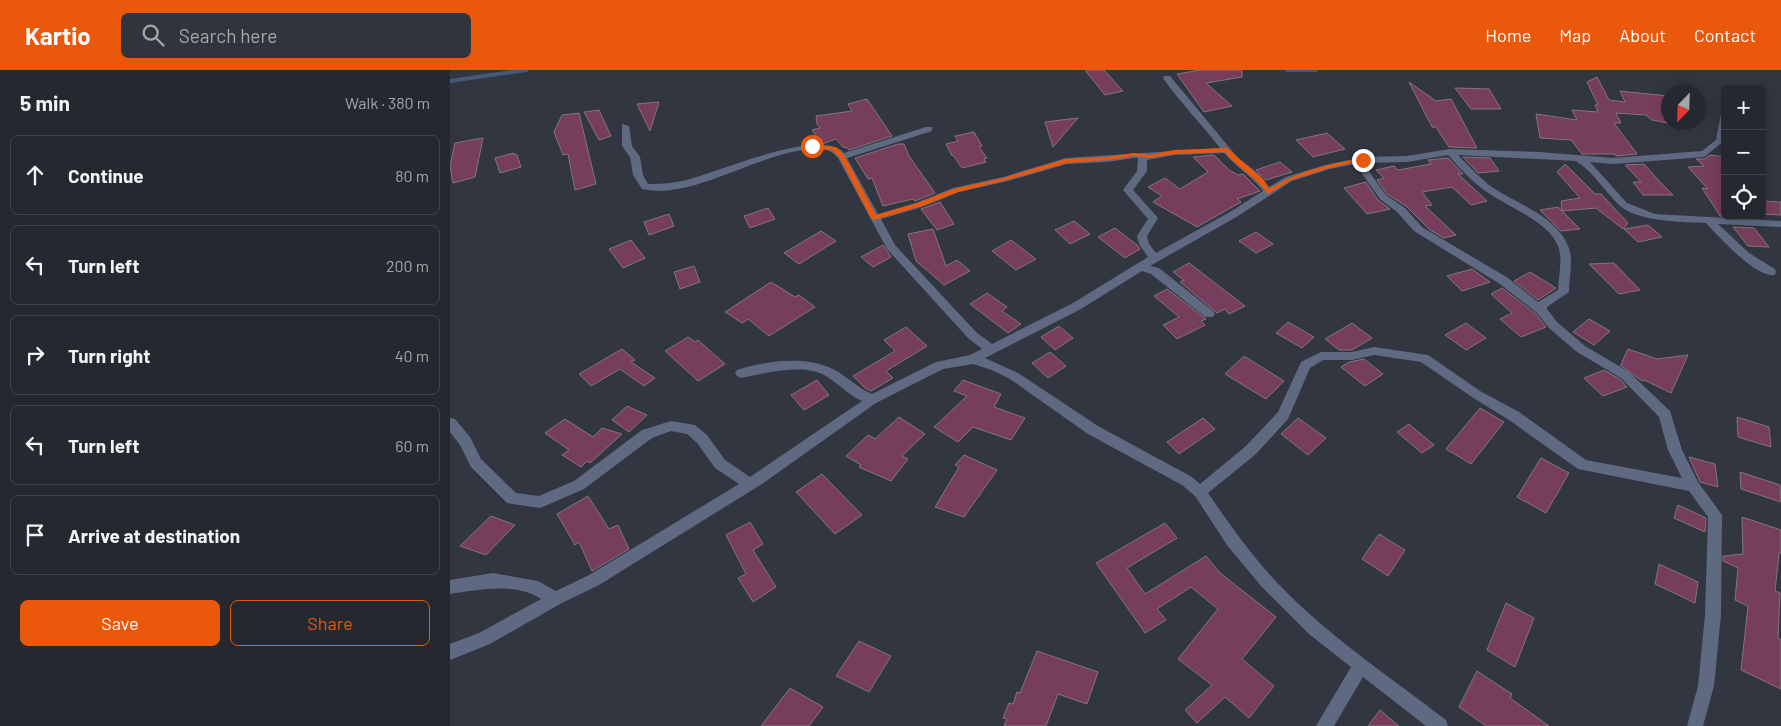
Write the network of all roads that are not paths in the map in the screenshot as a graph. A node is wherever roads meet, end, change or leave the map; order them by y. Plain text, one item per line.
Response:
1 (1167, 78) dead end
2 (625, 126) dead end
3 (929, 129) dead end
4 (1722, 130) edge
5 (1227, 150) junction
6 (1450, 152) junction
7 (1150, 156) junction
8 (842, 157) junction
9 (1578, 159) junction
10 (1357, 161) junction
11 (1268, 192) junction
12 (874, 218) junction
13 (1708, 219) junction
14 (1781, 224) edge
15 (1155, 258) junction
16 (1141, 267) junction
17 (1771, 272) dead end
18 (1541, 310) junction
19 (1209, 314) dead end
20 (990, 349) junction
21 (973, 359) junction
22 (742, 373) dead end
23 (872, 400) junction
24 (450, 423) edge
25 (749, 484) junction
26 (1693, 486) junction
27 (1200, 492) junction
28 (450, 586) edge
29 (556, 599) junction
30 (450, 652) edge
31 (1361, 665) junction
32 (1324, 726) edge
33 (1440, 726) edge
34 (1695, 726) edge

1 - 5 street
2 - 8 street
3 - 8 street
4 - 9 street
5 - 7 street
5 - 11 street
6 - 9 street
6 - 10 street
6 - 18 street
7 - 12 street
7 - 15 street
8 - 12 street
9 - 13 street
10 - 11 street
10 - 18 street
11 - 15 street
12 - 20 street
13 - 14 street
13 - 17 street
15 - 16 street
16 - 19 street
16 - 20 street
18 - 26 street
20 - 21 street
21 - 23 street
21 - 27 street
22 - 23 street
23 - 25 street
24 - 25 street
25 - 29 street
26 - 27 street
26 - 34 street
27 - 31 street
28 - 29 street
29 - 30 street
31 - 32 street
31 - 33 street

